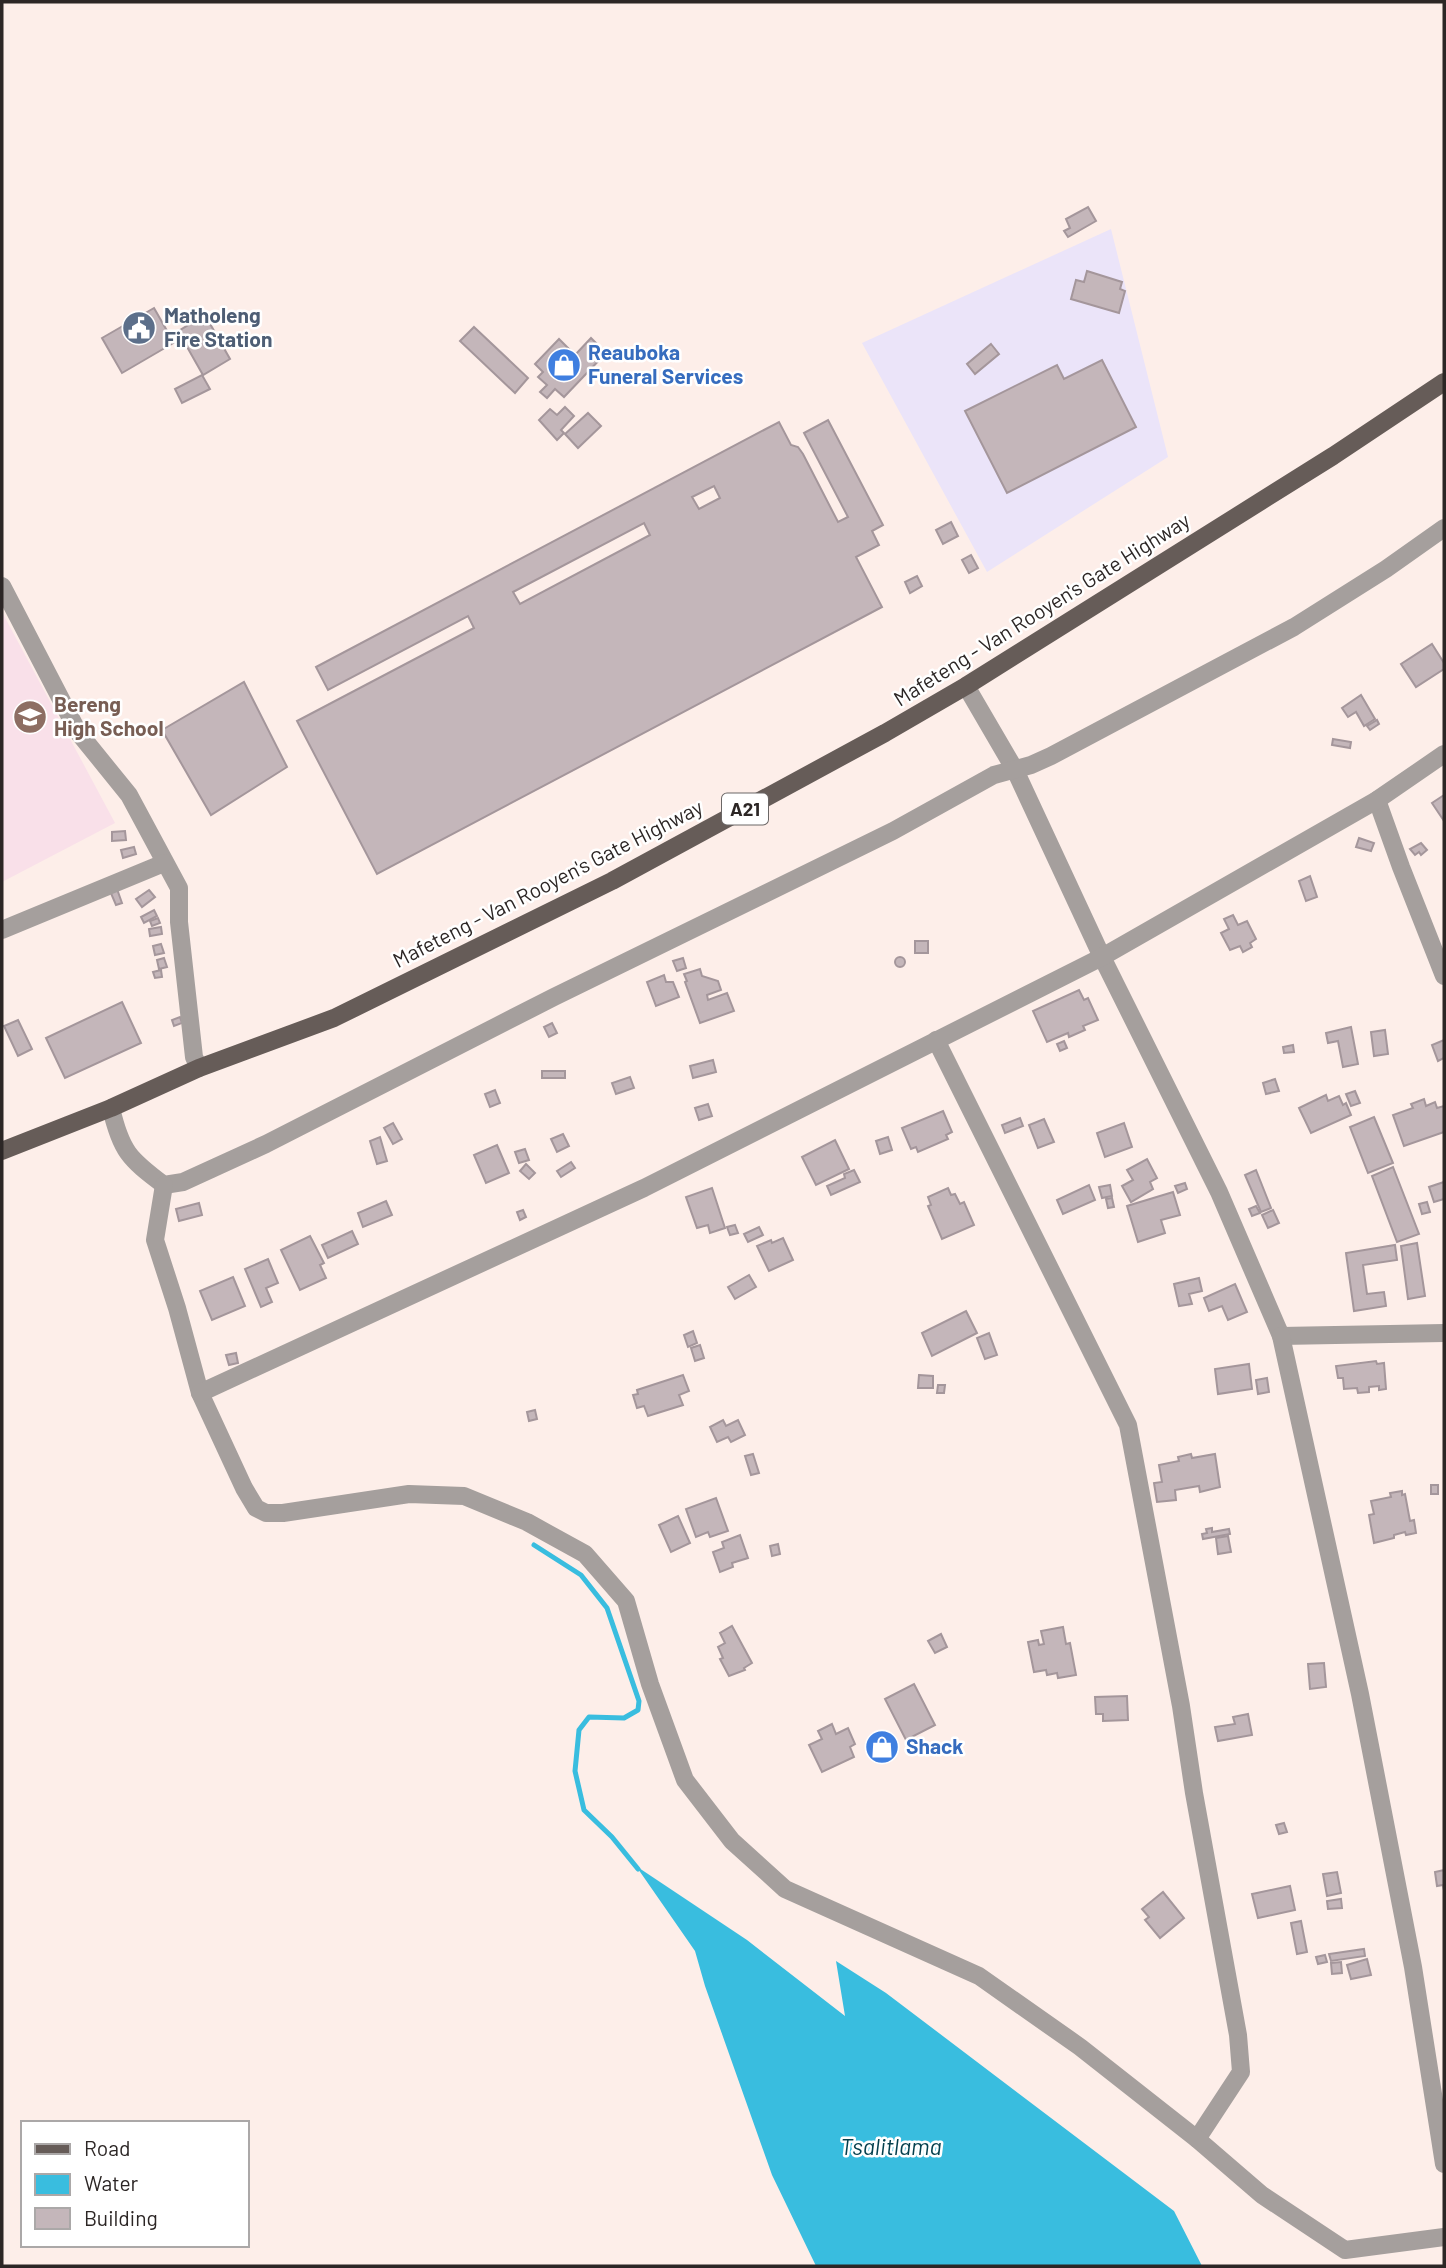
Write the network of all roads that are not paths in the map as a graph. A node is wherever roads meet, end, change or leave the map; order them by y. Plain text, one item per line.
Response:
1 (1444, 382) edge
2 (1444, 528) edge
3 (2, 586) edge
4 (966, 686) junction
5 (1444, 754) edge
6 (1015, 770) junction
7 (1377, 800) junction
8 (164, 863) junction
9 (2, 930) edge
10 (1102, 957) junction
11 (1444, 976) edge
12 (936, 1040) junction
13 (199, 1068) junction
14 (111, 1108) junction
15 (2, 1151) edge
16 (164, 1185) junction
17 (1444, 1333) edge
18 (1281, 1336) junction
19 (200, 1392) junction
20 (1198, 2139) junction
21 (1444, 2164) edge
22 (1444, 2238) edge

1 - 4 main road, Mafeteng - Van Rooyen's Gate Highway / A21
2 - 6 street
3 - 8 street
4 - 6 street
4 - 13 main road, Mafeteng - Van Rooyen's Gate Highway / A21
5 - 7 street
6 - 10 street
6 - 16 street
7 - 10 street
7 - 11 street
8 - 9 street
8 - 13 street
10 - 12 street
10 - 18 street
12 - 19 street
12 - 20 street
13 - 14 main road, Mafeteng - Van Rooyen's Gate Highway / A21
14 - 15 main road, Mafeteng - Van Rooyen's Gate Highway / A21
14 - 16 street
16 - 19 street
17 - 18 street
18 - 21 street
19 - 20 street
20 - 22 street

